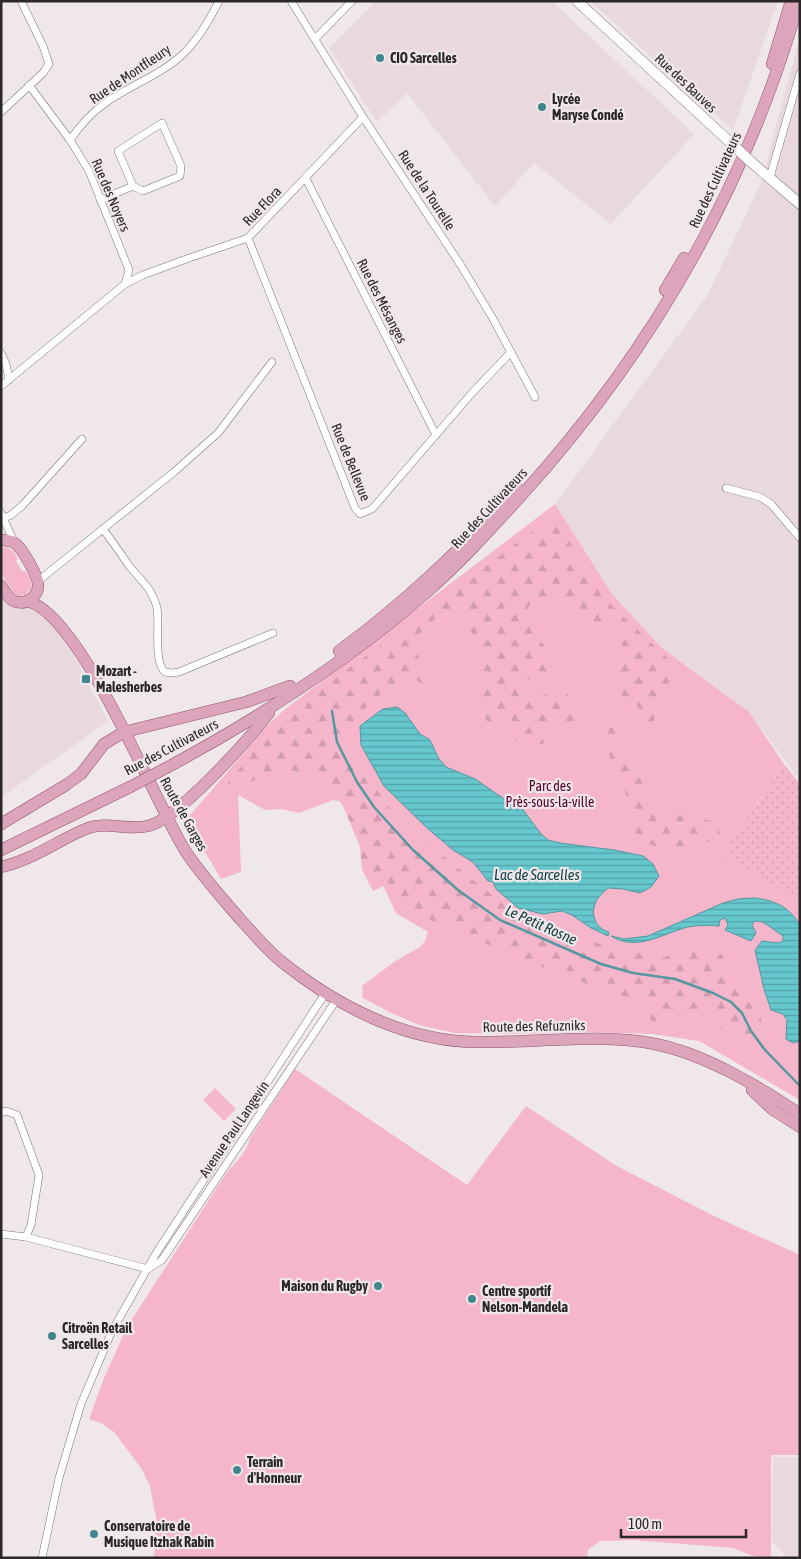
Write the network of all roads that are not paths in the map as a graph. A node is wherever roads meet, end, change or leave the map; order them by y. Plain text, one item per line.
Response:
1 (21, 1) edge
2 (218, 1) edge
3 (291, 1) edge
4 (352, 1) edge
5 (578, 1) edge
6 (791, 1) edge
7 (799, 1) edge
8 (315, 39) junction
9 (800, 73) edge
10 (29, 85) junction
11 (1, 112) edge
12 (363, 118) junction
13 (70, 140) junction
14 (770, 177) junction
15 (306, 179) junction
16 (132, 186) junction
17 (100, 200) junction
18 (800, 204) edge
19 (248, 238) junction
20 (125, 284) junction
21 (511, 352) junction
22 (1, 353) edge
23 (272, 362) dead end
24 (9, 380) junction
25 (1, 386) edge
26 (535, 397) dead end
27 (436, 435) junction
28 (82, 439) dead end
29 (726, 488) dead end
30 (3, 517) edge
31 (103, 529) junction
32 (800, 538) edge
33 (1, 539) edge
34 (14, 543) junction
35 (39, 581) junction
36 (1, 586) edge
37 (5, 596) edge
38 (27, 601) junction
39 (51, 615) junction
40 (273, 633) dead end
41 (290, 686) junction
42 (276, 704) junction
43 (124, 732) junction
44 (165, 764) junction
45 (166, 817) junction
46 (1, 824) edge
47 (1, 849) edge
48 (1, 867) edge
49 (332, 996) junction
50 (739, 1079) junction
51 (1, 1112) edge
52 (800, 1114) edge
53 (800, 1126) edge
54 (1, 1234) edge
55 (26, 1237) junction
56 (148, 1269) junction
57 (42, 1558) edge

1 - 10 street
2 - 13 street, Rue de Montfleury
3 - 8 street, Rue de la Tourelle
4 - 8 street
5 - 14 street, Rue des Bauves, bridge
6 - 41 main road, Rue des Cultivateurs
7 - 42 main road, Rue des Cultivateurs
8 - 12 street, Rue de la Tourelle
9 - 14 street
10 - 11 street
10 - 13 street, Rue des Noyers
12 - 15 street, Rue Flora
12 - 21 street, Rue de la Tourelle
13 - 17 street, Rue des Noyers
14 - 18 street, Rue des Bauves
15 - 19 street, Rue Flora
15 - 27 street, Rue des Mésanges
16 - 16 street
16 - 17 street
17 - 20 street, Rue des Noyers
19 - 20 street, Rue Flora
19 - 27 street, Rue de Bellevue
20 - 24 street
21 - 26 street, Rue de la Tourelle
21 - 27 street, Rue de Bellevue
22 - 24 street
23 - 31 street
24 - 25 street
28 - 30 street
29 - 32 street
30 - 33 street
30 - 34 street
31 - 35 street
31 - 40 street
33 - 34 main road
34 - 35 main road, Route de Garges
35 - 38 main road
35 - 39 main road, Route de Garges
36 - 37 main road
37 - 38 main road, Route de Garges
38 - 39 main road, Route de Garges
39 - 43 main road, Route de Garges
41 - 43 main road
41 - 44 main road, Rue des Cultivateurs
42 - 44 main road, Rue des Cultivateurs
42 - 45 main road
43 - 45 main road, Route de Garges
43 - 46 main road
44 - 47 main road, Rue des Cultivateurs
45 - 48 main road
45 - 49 main road, Route de Garges
49 - 50 main road, Route des Refuzniks
49 - 56 street, Avenue Paul Langevin
49 - 56 street, Avenue Paul Langevin
50 - 52 main road, Route des Refuzniks
50 - 53 main road, Route des Refuzniks
51 - 55 street
54 - 55 street
55 - 56 street
56 - 57 street, Avenue Paul Langevin

